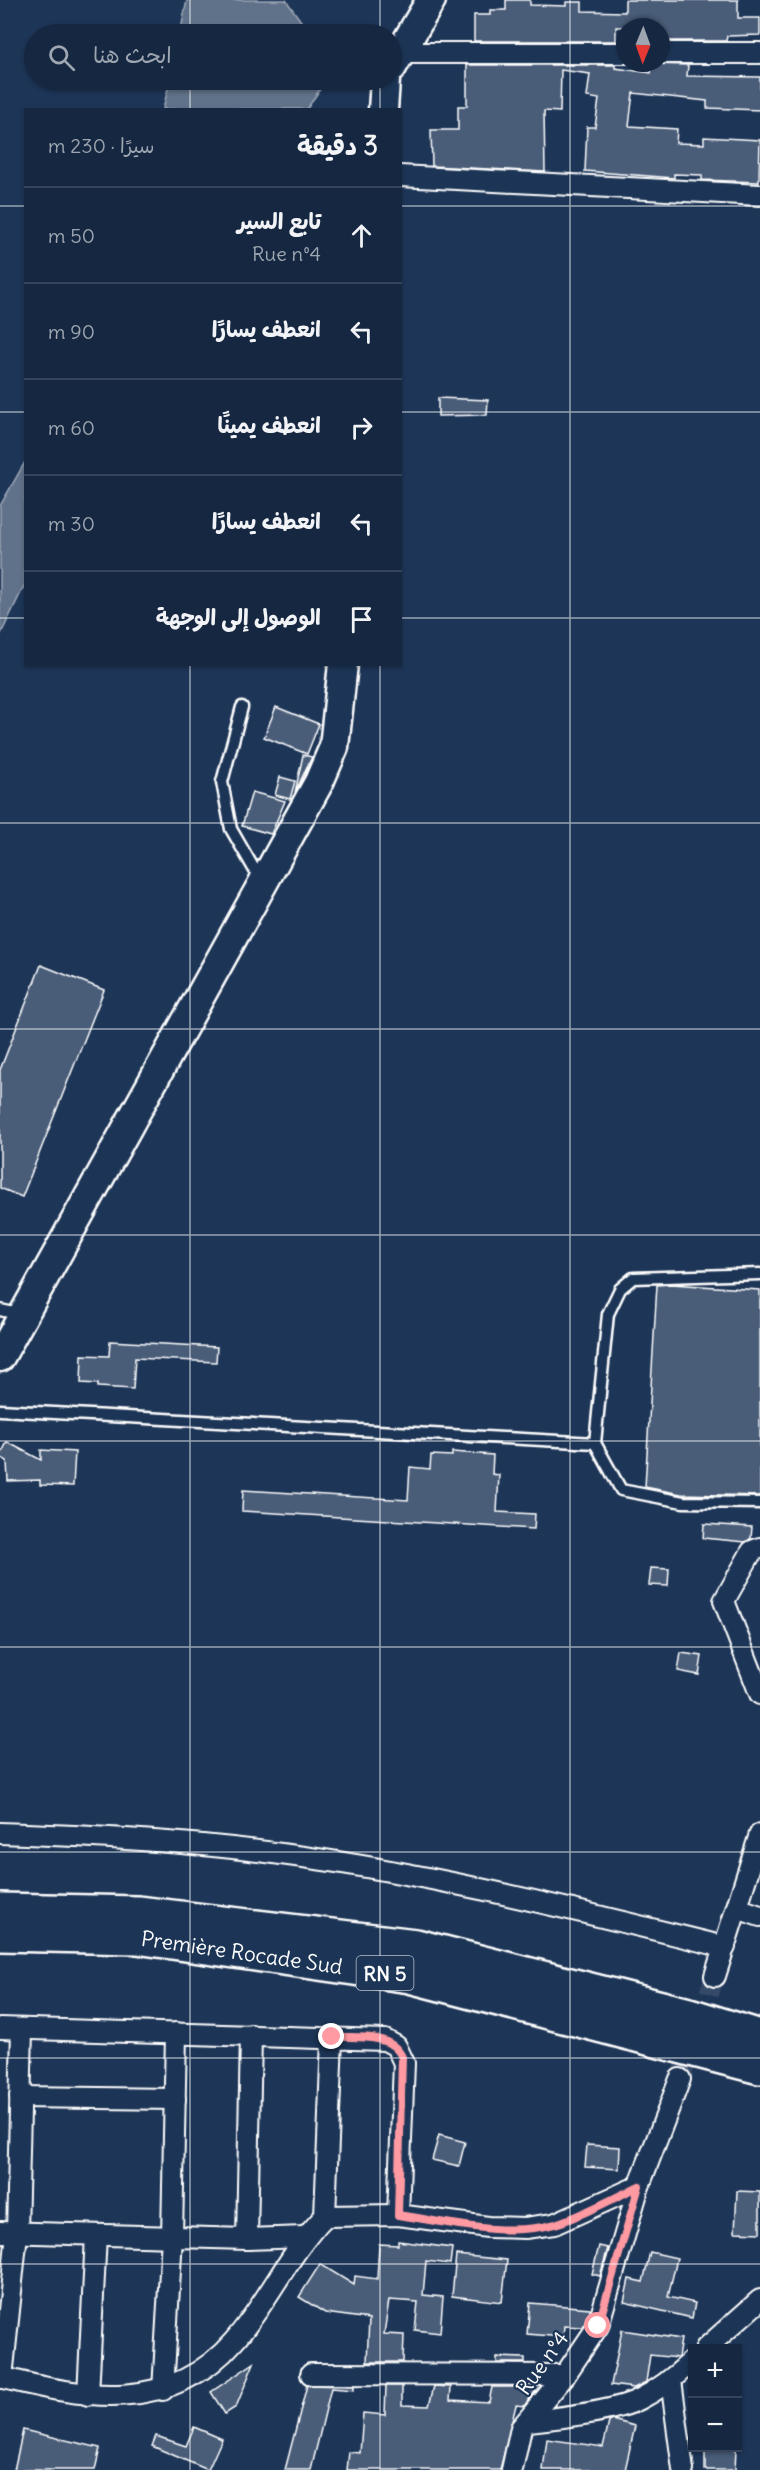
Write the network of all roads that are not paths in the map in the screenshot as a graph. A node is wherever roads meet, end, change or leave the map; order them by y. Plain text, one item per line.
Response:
1 (431, 0) edge
2 (402, 48) edge
3 (616, 53) edge
4 (670, 53) edge
5 (760, 53) edge
6 (402, 60) edge
7 (384, 90) edge
8 (383, 108) edge
9 (402, 176) edge
10 (760, 195) edge
11 (343, 666) edge
12 (242, 707) dead end
13 (263, 884) junction
14 (760, 1274) edge
15 (11, 1312) edge
16 (0, 1358) edge
17 (0, 1410) edge
18 (595, 1443) junction
19 (760, 1503) edge
20 (760, 1548) edge
21 (760, 1695) edge
22 (0, 1833) edge
23 (760, 1834) edge
24 (737, 1908) junction
25 (0, 1911) edge
26 (760, 1916) edge
27 (0, 1934) edge
28 (725, 1947) junction
29 (715, 1976) tunnel mouth
30 (0, 2028) edge
31 (22, 2029) junction
32 (176, 2033) junction
33 (251, 2036) junction
34 (332, 2037) junction
35 (760, 2037) edge
36 (760, 2067) edge
37 (680, 2079) tunnel mouth
38 (20, 2097) junction
39 (175, 2099) junction
40 (639, 2186) junction
41 (398, 2215) junction
42 (325, 2216) junction
43 (9, 2233) edge
44 (96, 2235) junction
45 (304, 2236) junction
46 (172, 2237) junction
47 (247, 2239) junction
48 (760, 2300) edge
49 (712, 2344) edge
50 (688, 2365) edge
51 (311, 2374) dead end
52 (565, 2375) junction
53 (1, 2378) edge
54 (671, 2380) junction
55 (163, 2390) junction
56 (88, 2395) junction
57 (529, 2421) junction
58 (512, 2470) edge
59 (683, 2470) edge

1 - 2 main road
3 - 6 street
4 - 5 street
7 - 8 main road
9 - 10 street
11 - 13 main road
12 - 13 lane
13 - 15 main road
14 - 18 lane
15 - 16 main road
17 - 18 lane
18 - 19 lane
20 - 21 street
22 - 28 street
23 - 24 street
24 - 26 street
24 - 28 street
25 - 35 highway, Première Rocade Sud / RN 5
27 - 36 highway, Première Rocade Sud / RN 5
28 - 29 street
30 - 31 street
31 - 32 street
31 - 38 street
32 - 33 street
32 - 39 street
33 - 34 street
33 - 47 street
34 - 41 street
34 - 42 street
37 - 40 street, Rue n°4
38 - 39 street
38 - 43 street
39 - 46 street
40 - 41 street
40 - 52 street, Rue n°4
41 - 42 street
42 - 45 street
43 - 44 street
43 - 53 street
44 - 46 street
44 - 56 street
45 - 47 street
45 - 55 street
46 - 47 street
46 - 55 street
48 - 49 street
50 - 54 street
51 - 52 street
52 - 57 street, Rue n°4
53 - 56 street
54 - 57 street
54 - 59 street
55 - 56 street
57 - 58 street, Rue n°4

